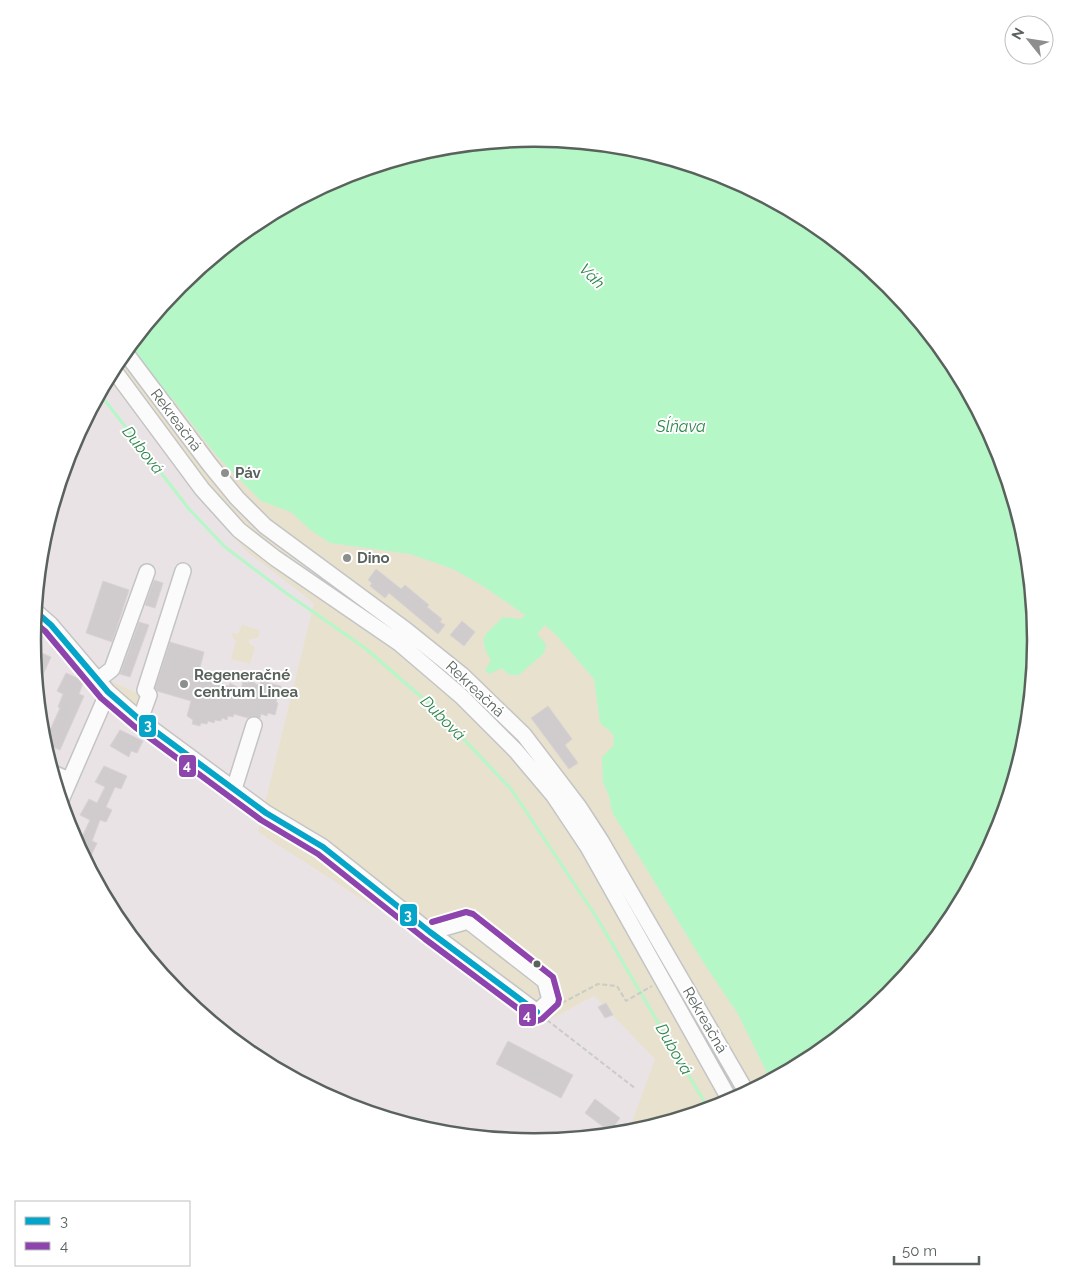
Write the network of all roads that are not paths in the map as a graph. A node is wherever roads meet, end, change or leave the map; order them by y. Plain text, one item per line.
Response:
1 (130, 358) edge
2 (118, 376) edge
3 (183, 571) dead end
4 (147, 572) dead end
5 (42, 618) edge
6 (98, 680) junction
7 (108, 692) junction
8 (140, 720) junction
9 (254, 725) dead end
10 (524, 735) junction
11 (509, 743) junction
12 (60, 776) edge
13 (69, 780) junction
14 (234, 789) junction
15 (65, 791) edge
16 (430, 932) junction
17 (744, 1087) edge
18 (728, 1094) edge

1 - 10 street, Rekreačná
2 - 11 street
3 - 8 street
4 - 6 street
5 - 6 street
6 - 7 street
7 - 8 street
7 - 13 street
8 - 14 street
9 - 14 street
10 - 11 street
10 - 17 street, Rekreačná
11 - 18 street
12 - 13 street
13 - 15 street
14 - 16 street
16 - 16 street

